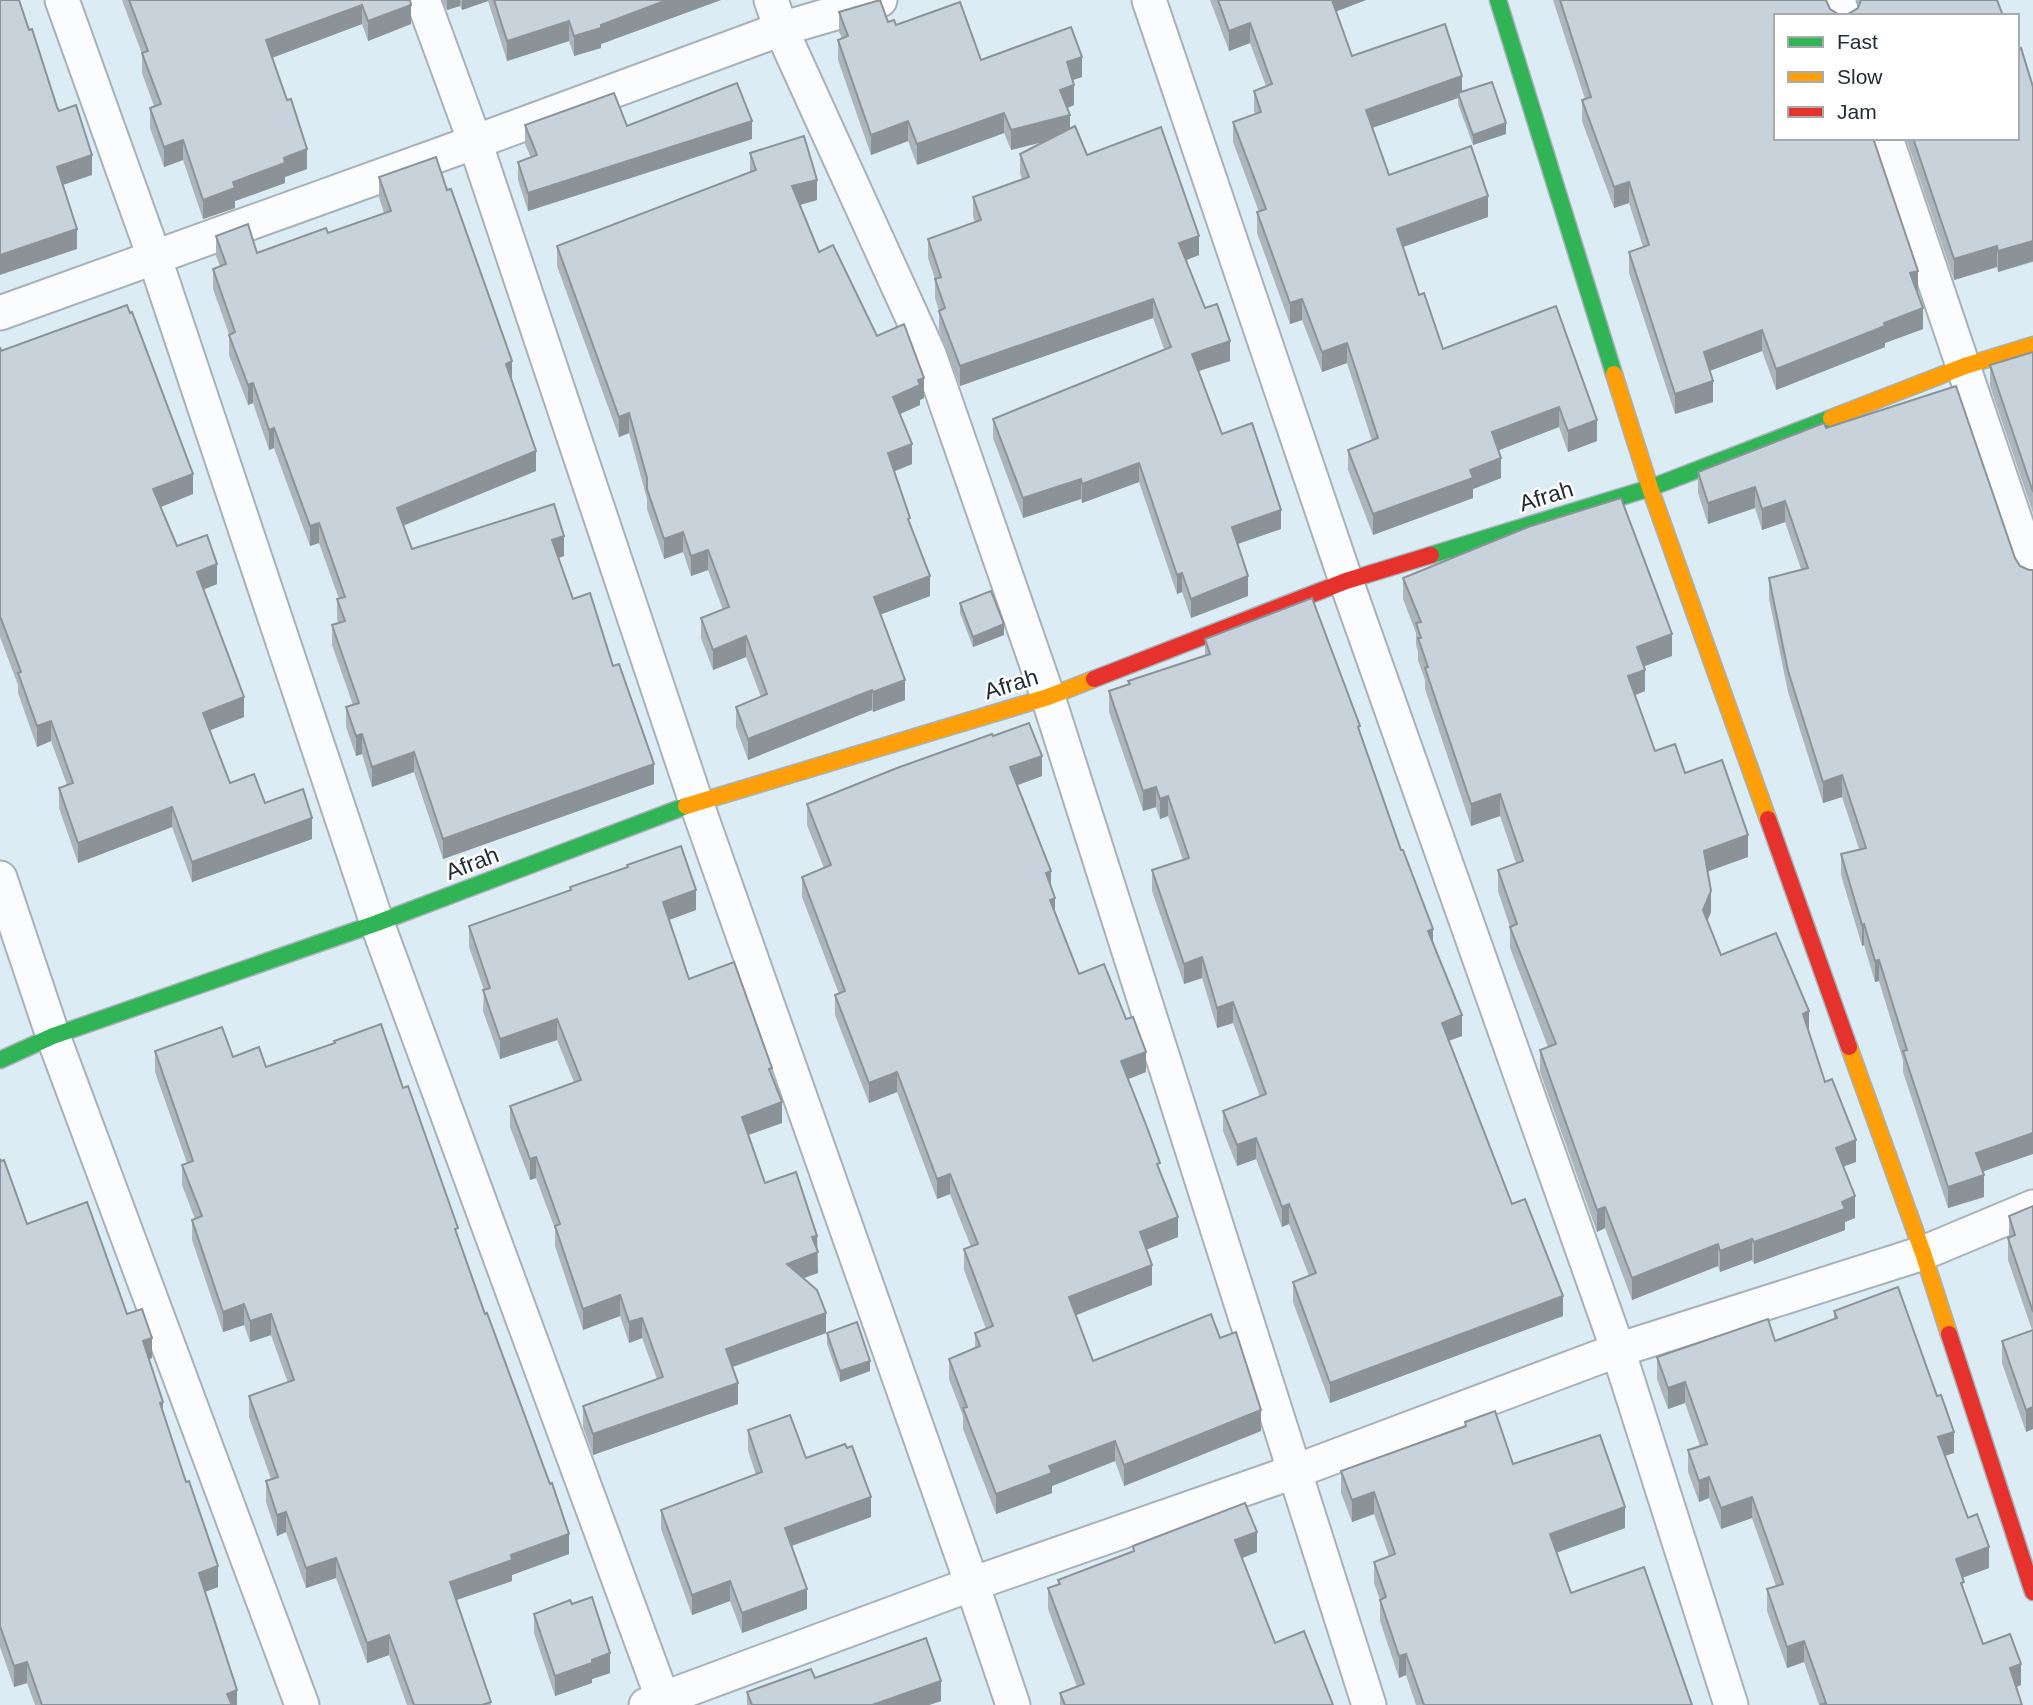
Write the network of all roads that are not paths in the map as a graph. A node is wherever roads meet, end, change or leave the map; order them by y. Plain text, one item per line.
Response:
1 (62, 0) edge
2 (423, 0) edge
3 (880, 0) edge
4 (1149, 0) edge
5 (1498, 0) edge
6 (776, 14) edge
7 (1887, 140) edge
8 (475, 142) junction
9 (155, 259) junction
10 (0, 313) edge
11 (2033, 345) edge
12 (1965, 366) junction
13 (1650, 488) junction
14 (2033, 573) edge
15 (1346, 580) junction
16 (1048, 697) junction
17 (696, 802) junction
18 (0, 878) edge
19 (377, 923) junction
20 (53, 1036) junction
21 (0, 1060) edge
22 (2033, 1207) edge
23 (1923, 1253) junction
24 (1618, 1350) junction
25 (1296, 1471) junction
26 (972, 1584) junction
27 (2033, 1592) edge
28 (658, 1703) edge
29 (302, 1705) edge
30 (1013, 1705) edge
31 (1368, 1705) edge
32 (1731, 1705) edge

1 - 9 street
2 - 8 street
3 - 6 street
4 - 15 street
5 - 13 street
6 - 8 street
6 - 16 street
7 - 12 street
8 - 9 street
8 - 17 street
9 - 10 street
9 - 19 street
11 - 12 street, Afrah
12 - 13 street, Afrah
12 - 14 street
13 - 15 street, Afrah
13 - 23 street
15 - 16 street, Afrah
15 - 24 street
16 - 17 street, Afrah
16 - 25 street
17 - 19 street, Afrah
17 - 26 street
18 - 20 street
19 - 20 street, Afrah
19 - 28 street
20 - 21 street, Afrah
20 - 29 street
22 - 23 street
23 - 24 street
23 - 27 street
24 - 25 street
24 - 32 street
25 - 26 street
25 - 31 street
26 - 28 street
26 - 30 street

